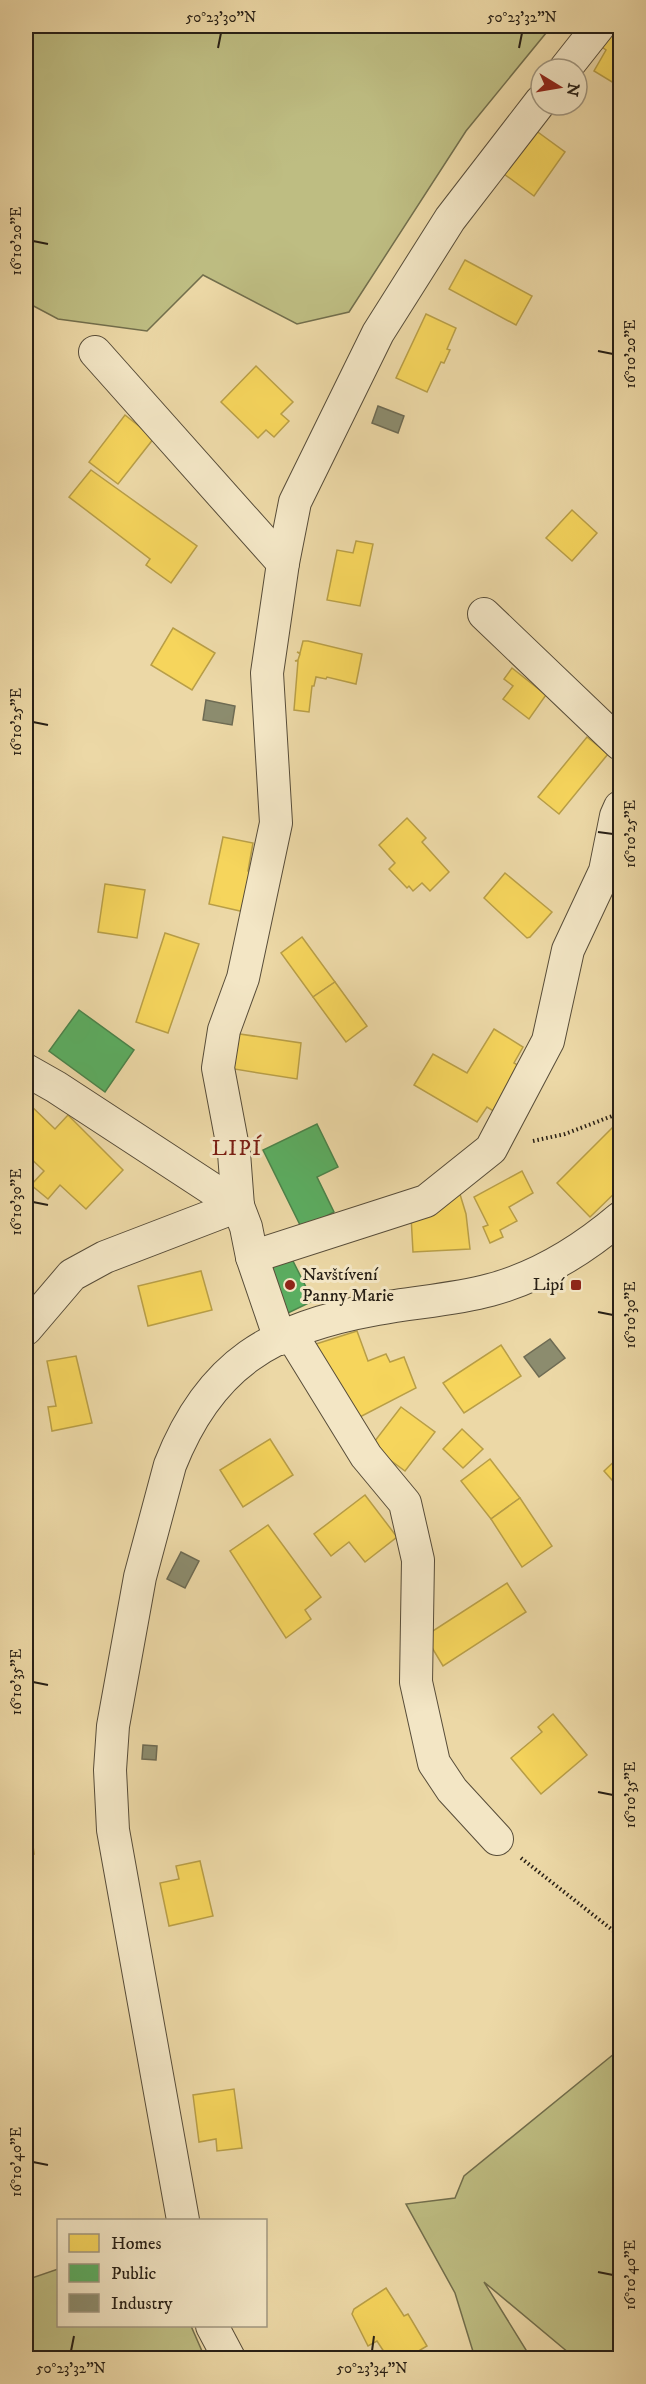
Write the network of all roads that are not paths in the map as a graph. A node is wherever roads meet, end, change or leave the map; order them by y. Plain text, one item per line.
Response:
1 (599, 26) edge
2 (574, 57) edge
3 (529, 117) edge
4 (95, 352) dead end
5 (283, 563) junction
6 (484, 614) dead end
7 (621, 744) edge
8 (621, 807) edge
9 (26, 1070) edge
10 (238, 1206) junction
11 (621, 1218) edge
12 (252, 1257) junction
13 (26, 1329) edge
14 (285, 1336) junction
15 (497, 1839) road end
16 (183, 2219) edge
17 (213, 2327) edge
18 (229, 2358) edge

1 - 2 street
3 - 5 street
4 - 5 street
5 - 10 street
6 - 7 street
8 - 12 street
9 - 10 street
10 - 12 street
10 - 13 street
11 - 14 street
12 - 14 street
14 - 15 street
14 - 16 street
17 - 18 street

